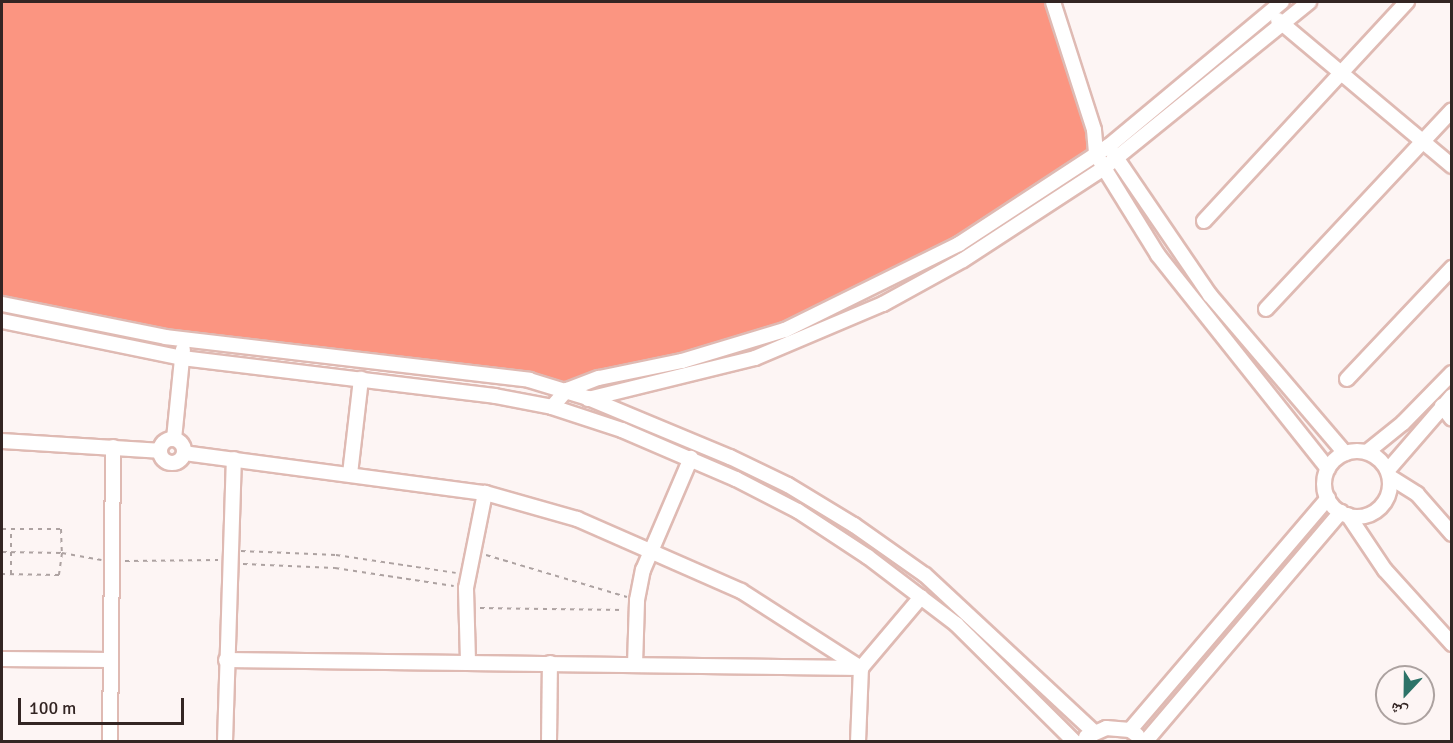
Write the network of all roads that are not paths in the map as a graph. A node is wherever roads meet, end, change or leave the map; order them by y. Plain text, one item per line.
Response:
1 (1053, 2) edge
2 (1282, 2) edge
3 (1309, 2) edge
4 (1407, 2) edge
5 (1270, 12) junction
6 (1282, 26) junction
7 (1341, 74) junction
8 (1452, 110) edge
9 (1094, 130) junction
10 (1422, 142) junction
11 (1109, 146) junction
12 (1096, 154) junction
13 (1116, 159) junction
14 (1452, 165) edge
15 (1104, 168) junction
16 (1204, 221) dead end
17 (1452, 268) edge
18 (2, 304) edge
19 (1266, 309) dead end
20 (2, 321) edge
21 (184, 339) junction
22 (182, 358) junction
23 (1452, 373) edge
24 (362, 379) junction
25 (1347, 379) dead end
26 (567, 390) junction
27 (588, 398) junction
28 (1447, 401) edge
29 (552, 406) junction
30 (573, 412) junction
31 (1452, 418) edge
32 (174, 440) junction
33 (2, 441) edge
34 (113, 447) junction
35 (160, 451) junction
36 (1367, 452) junction
37 (184, 453) junction
38 (1345, 453) junction
39 (691, 458) junction
40 (234, 459) junction
41 (1328, 469) junction
42 (350, 474) junction
43 (1389, 474) junction
44 (485, 493) junction
45 (1328, 498) junction
46 (1345, 514) junction
47 (1452, 534) edge
48 (651, 548) junction
49 (921, 597) junction
50 (1450, 641) edge
51 (2, 659) edge
52 (110, 660) junction
53 (226, 660) junction
54 (468, 661) junction
55 (550, 663) junction
56 (635, 665) junction
57 (861, 668) junction
58 (1130, 730) junction
59 (1093, 731) junction
60 (110, 741) edge
61 (225, 741) edge
62 (549, 741) edge
63 (858, 741) edge
64 (1078, 741) edge
65 (1146, 741) edge

1 - 9 street
2 - 5 street
3 - 6 street
4 - 7 street
5 - 6 street
5 - 11 street
6 - 7 street
6 - 13 street
7 - 10 street
7 - 16 street
8 - 10 street
9 - 11 street
9 - 12 street
10 - 14 street
10 - 19 street
11 - 12 street
11 - 13 street
12 - 15 street
12 - 26 street
13 - 15 street
13 - 38 street
15 - 27 street
15 - 41 street
17 - 25 street
18 - 21 street
20 - 22 street
21 - 22 street
21 - 26 street
22 - 24 street
22 - 32 street
23 - 36 street
24 - 29 street
24 - 42 street
26 - 27 street
26 - 29 street
27 - 30 street
27 - 59 street
28 - 31 street
28 - 43 street
29 - 30 street
30 - 39 street
32 - 35 street
32 - 37 street
33 - 34 street
34 - 35 street
34 - 52 street
35 - 37 street
36 - 38 street
36 - 43 street
37 - 40 street
38 - 41 street
39 - 48 street
39 - 49 street
40 - 42 street
40 - 53 street
41 - 45 street
42 - 44 street
43 - 46 street
43 - 47 street
44 - 48 street
44 - 54 street
45 - 46 street
45 - 58 street
46 - 50 street
46 - 65 street
48 - 56 street
48 - 57 street
49 - 57 street
49 - 64 street
51 - 52 street
52 - 60 street
53 - 54 street
53 - 61 street
54 - 55 street
55 - 56 street
55 - 62 street
56 - 57 street
57 - 63 street
58 - 59 street
58 - 65 street
59 - 64 street

